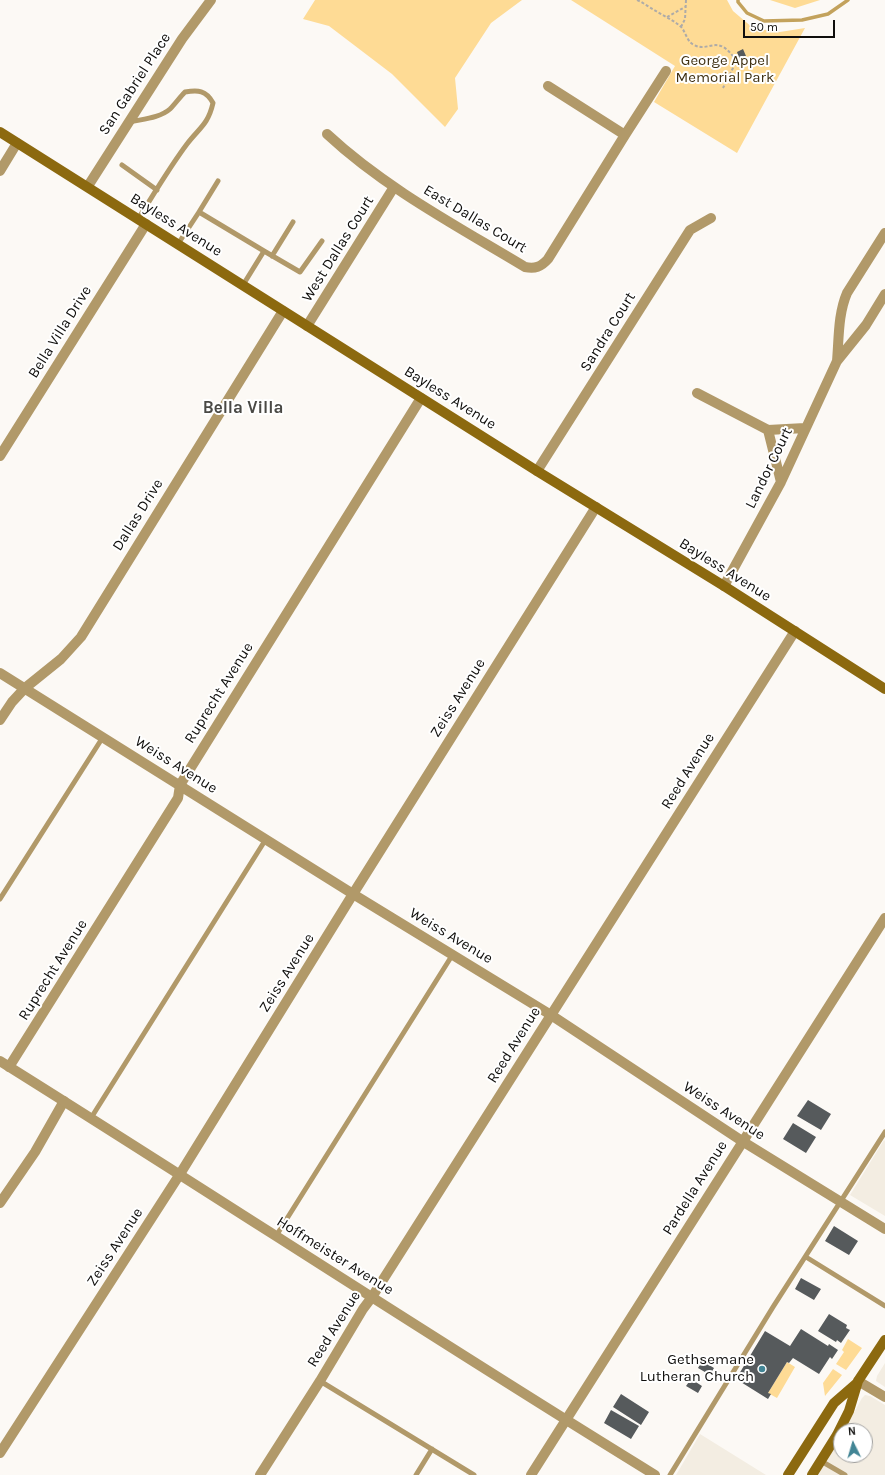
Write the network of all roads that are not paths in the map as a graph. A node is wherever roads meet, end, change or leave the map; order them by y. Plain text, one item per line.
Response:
1 (211, 0) edge
2 (666, 71) dead end
3 (548, 86) dead end
4 (129, 122) junction
5 (0, 132) edge
6 (328, 134) dead end
7 (625, 135) junction
8 (17, 143) junction
9 (122, 166) dead end
10 (0, 171) edge
11 (218, 181) dead end
12 (88, 186) junction
13 (394, 187) junction
14 (157, 190) junction
15 (199, 212) junction
16 (711, 218) dead end
17 (142, 222) junction
18 (293, 222) dead end
19 (885, 233) edge
20 (322, 241) dead end
21 (178, 244) junction
22 (264, 251) junction
23 (272, 256) junction
24 (242, 285) junction
25 (885, 294) edge
26 (283, 311) junction
27 (307, 326) junction
28 (837, 361) junction
29 (697, 393) dead end
30 (421, 398) junction
31 (805, 428) junction
32 (768, 430) junction
33 (0, 456) edge
34 (537, 471) junction
35 (781, 482) junction
36 (596, 507) junction
37 (724, 586) junction
38 (795, 631) junction
39 (0, 672) edge
40 (25, 688) junction
41 (885, 689) edge
42 (0, 720) edge
43 (103, 737) junction
44 (180, 785) junction
45 (266, 839) junction
46 (353, 894) junction
47 (0, 899) edge
48 (885, 918) edge
49 (453, 954) junction
50 (551, 1015) junction
51 (0, 1061) edge
52 (9, 1067) junction
53 (64, 1101) junction
54 (91, 1118) junction
55 (885, 1132) edge
56 (742, 1142) junction
57 (180, 1174) junction
58 (841, 1202) junction
59 (0, 1204) edge
60 (885, 1229) edge
61 (276, 1236) junction
62 (806, 1257) junction
63 (372, 1297) junction
64 (885, 1306) edge
65 (885, 1340) edge
66 (320, 1381) junction
67 (858, 1381) junction
68 (885, 1397) edge
69 (566, 1420) junction
70 (432, 1449) junction
71 (0, 1453) edge
72 (821, 1461) junction
73 (260, 1475) edge
74 (416, 1475) edge
75 (474, 1475) edge
76 (532, 1475) edge
77 (655, 1475) edge
78 (670, 1475) edge
79 (788, 1475) edge
80 (812, 1475) edge
81 (845, 1475) edge

1 - 4 street, San Gabriel Place
2 - 7 street, East Dallas Court
3 - 7 street
4 - 12 street, San Gabriel Place
4 - 14 lane
5 - 8 main road, Bayless Avenue
6 - 13 street, East Dallas Court
7 - 13 street, East Dallas Court
8 - 10 street
8 - 12 main road, Bayless Avenue
9 - 14 lane
11 - 15 lane
12 - 17 main road, Bayless Avenue
13 - 27 street, West Dallas Court
14 - 17 lane
15 - 21 lane
15 - 22 lane
16 - 34 street, Sandra Court
17 - 21 main road, Bayless Avenue
17 - 33 street, Bella Villa Drive
18 - 23 lane
19 - 28 street, Landor Court
20 - 23 lane
21 - 24 main road, Bayless Avenue
22 - 23 lane
22 - 24 lane
24 - 26 main road, Bayless Avenue
25 - 28 street, Landor Court
26 - 27 main road, Bayless Avenue
26 - 40 street, Dallas Drive
27 - 30 main road, Bayless Avenue
28 - 31 street, Landor Court
29 - 32 street
30 - 34 main road, Bayless Avenue
30 - 44 street, Ruprecht Avenue
31 - 32 street
31 - 35 street, Landor Court
32 - 35 street
34 - 36 main road, Bayless Avenue
35 - 37 street, Landor Court
36 - 37 main road, Bayless Avenue
36 - 46 street, Zeiss Avenue
37 - 38 main road, Bayless Avenue
38 - 41 main road, Bayless Avenue
38 - 50 street, Reed Avenue
39 - 40 street, Weiss Avenue
40 - 42 street, Dallas Drive
40 - 43 street, Weiss Avenue
43 - 44 street, Weiss Avenue
43 - 47 lane
44 - 45 street, Weiss Avenue
44 - 52 street, Ruprecht Avenue
45 - 46 street, Weiss Avenue
45 - 54 lane
46 - 49 street, Weiss Avenue
46 - 57 street, Zeiss Avenue
48 - 56 street, Pardella Avenue
49 - 50 street, Weiss Avenue
49 - 61 lane
50 - 56 street, Weiss Avenue
50 - 63 street, Reed Avenue
51 - 52 street, Hoffmeister Avenue
52 - 53 street, Hoffmeister Avenue
53 - 54 street, Hoffmeister Avenue
53 - 59 street
54 - 57 street, Hoffmeister Avenue
55 - 58 lane
56 - 58 street, Weiss Avenue
56 - 69 street, Pardella Avenue
57 - 61 street, Hoffmeister Avenue
57 - 71 street, Zeiss Avenue
58 - 60 street, Weiss Avenue
58 - 62 lane
61 - 63 street, Hoffmeister Avenue
62 - 64 lane
62 - 78 lane
63 - 66 street, Reed Avenue
63 - 69 street, Hoffmeister Avenue
65 - 67 main road
66 - 70 lane
66 - 73 street, Reed Avenue
67 - 68 street
67 - 72 main road
67 - 79 main road
69 - 76 street, Pardella Avenue
69 - 77 street, Hoffmeister Avenue
70 - 74 lane
70 - 75 lane
72 - 80 main road
72 - 81 lane

